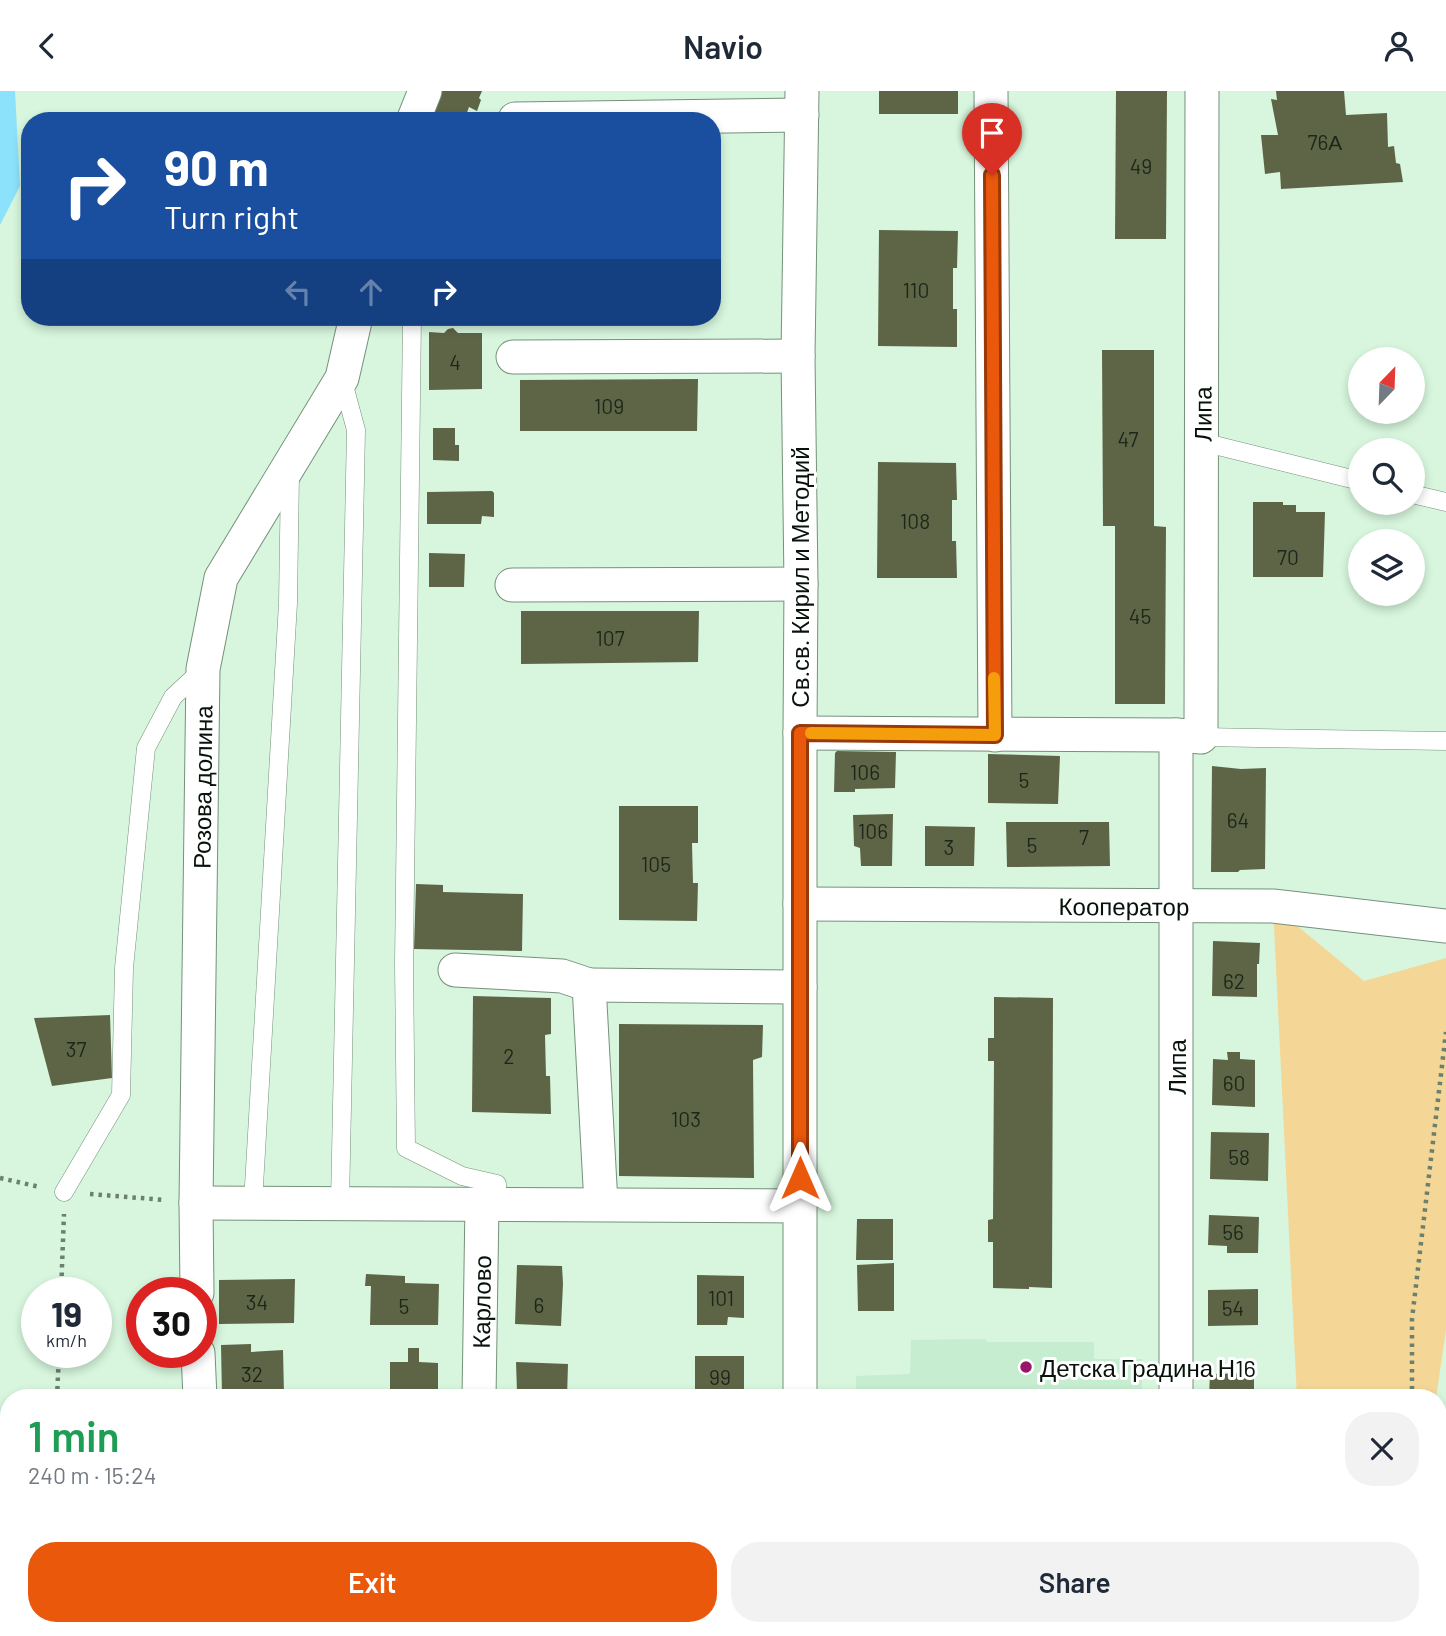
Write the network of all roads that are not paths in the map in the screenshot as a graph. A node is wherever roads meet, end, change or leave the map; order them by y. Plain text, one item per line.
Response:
1 (425, 91) edge
2 (991, 91) edge
3 (1202, 91) edge
4 (802, 103) edge
5 (417, 112) edge
6 (641, 112) edge
7 (354, 326) edge
8 (412, 326) edge
9 (798, 356) junction
10 (513, 357) dead end
11 (342, 378) junction
12 (1202, 442) junction
13 (290, 463) junction
14 (1348, 478) edge
15 (1425, 497) edge
16 (1446, 502) edge
17 (801, 584) junction
18 (512, 585) dead end
19 (203, 669) junction
20 (800, 733) junction
21 (995, 735) junction
22 (1189, 736) junction
23 (1446, 741) edge
24 (800, 904) junction
25 (1175, 905) junction
26 (1446, 926) edge
27 (455, 970) dead end
28 (589, 985) junction
29 (800, 988) junction
30 (64, 1192) road end
31 (196, 1203) junction
32 (253, 1203) junction
33 (340, 1203) junction
34 (489, 1204) junction
35 (601, 1205) junction
36 (800, 1206) junction
37 (197, 1277) edge
38 (199, 1368) edge
39 (200, 1389) edge
40 (479, 1389) edge
41 (800, 1389) edge
42 (1176, 1389) edge

1 - 5 street
2 - 21 street
3 - 12 street, Липа
4 - 6 street
4 - 9 street, Св.св. Кирил и Методий
7 - 11 street, Розова долина
8 - 34 lane
9 - 10 street
9 - 17 street, Св.св. Кирил и Методий
11 - 13 street, Розова долина
11 - 33 lane
12 - 14 lane
12 - 22 street, Липа
13 - 19 street, Розова долина
13 - 32 lane
15 - 16 lane
17 - 18 street
17 - 20 street, Св.св. Кирил и Методий
19 - 30 lane
19 - 31 street, Розова долина
20 - 21 street
20 - 24 street, Св.св. Кирил и Методий
21 - 22 street
22 - 23 lane
22 - 25 street, Липа
24 - 25 street, Кооператор
24 - 29 street, Св.св. Кирил и Методий
25 - 26 street, Кооператор
25 - 42 street, Липа
27 - 28 street
28 - 29 street
28 - 35 street
29 - 36 street, Св.св. Кирил и Методий
31 - 32 street
31 - 37 street, Розова долина
32 - 33 street
33 - 34 street
34 - 35 street
34 - 40 street, Карлово
35 - 36 street
36 - 41 street, Св.св. Кирил и Методий
38 - 39 street

